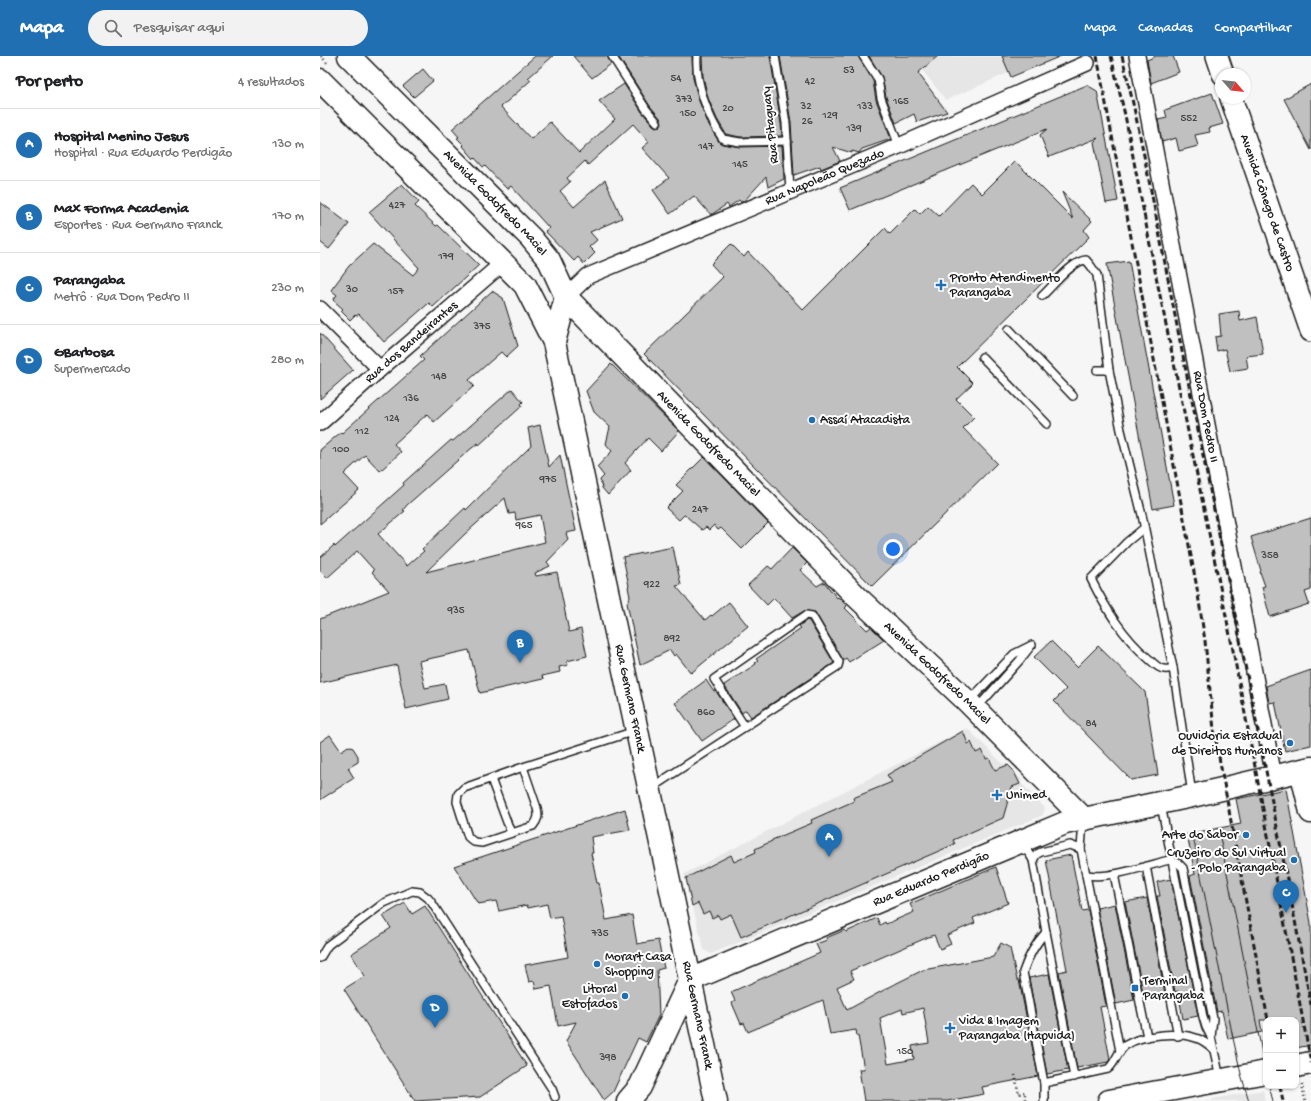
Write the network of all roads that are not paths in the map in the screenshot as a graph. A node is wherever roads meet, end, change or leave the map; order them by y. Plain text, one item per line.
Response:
1 (349, 56) edge
2 (612, 56) edge
3 (697, 56) edge
4 (775, 56) edge
5 (863, 56) edge
6 (1137, 56) edge
7 (1217, 56) edge
8 (1087, 64) dead end
9 (1221, 68) edge
10 (323, 87) edge
11 (1233, 104) edge
12 (657, 122) dead end
13 (787, 141) junction
14 (900, 146) junction
15 (790, 191) junction
16 (504, 262) junction
17 (1042, 296) dead end
18 (566, 297) junction
19 (320, 309) edge
20 (1009, 329) dead end
21 (1311, 330) edge
22 (554, 342) junction
23 (982, 357) dead end
24 (380, 369) junction
25 (1097, 370) dead end
26 (1109, 370) junction
27 (1073, 396) dead end
28 (320, 423) edge
29 (1047, 424) dead end
30 (1144, 528) junction
31 (1173, 668) junction
32 (972, 706) junction
33 (745, 727) junction
34 (637, 730) junction
35 (523, 767) junction
36 (1306, 770) edge
37 (1274, 777) junction
38 (491, 779) junction
39 (649, 789) junction
40 (1192, 796) junction
41 (1161, 803) junction
42 (1311, 812) edge
43 (1084, 819) junction
44 (511, 833) junction
45 (1013, 845) junction
46 (1081, 849) junction
47 (1033, 860) junction
48 (1173, 861) junction
49 (1146, 866) junction
50 (1114, 874) junction
51 (1086, 875) junction
52 (1046, 932) junction
53 (320, 958) edge
54 (690, 980) junction
55 (1178, 1036) junction
56 (1147, 1037) junction
57 (1214, 1050) junction
58 (1120, 1051) junction
59 (1311, 1063) edge
60 (1299, 1065) edge
61 (1263, 1073) edge
62 (1074, 1076) junction
63 (1221, 1081) junction
64 (1044, 1083) junction
65 (555, 1097) dead end
66 (632, 1099) edge
67 (716, 1101) edge
68 (1044, 1101) edge
69 (1109, 1101) edge

1 - 18 main road, Avenida Godofredo Maciel
2 - 12 lane
3 - 13 lane
4 - 13 lane, Rua Pitaguary
5 - 14 lane
6 - 37 street, Rua Dom Pedro II
7 - 9 main road
8 - 14 street, Rua Napoleão Quezado
10 - 16 main road
11 - 21 main road, Avenida Cônego de Castro
13 - 15 lane, Rua Pitaguary
14 - 15 street, Rua Napoleão Quezado
15 - 18 street, Rua Napoleão Quezado
16 - 22 main road
16 - 24 street, Rua dos Bandeirantes
17 - 26 lane
18 - 22 main road, Rua Germano Franck
18 - 32 main road, Avenida Godofredo Maciel
19 - 24 street
20 - 27 lane
22 - 34 main road, Rua Germano Franck
23 - 29 lane
24 - 28 street, Rua dos Bandeirantes
25 - 26 lane
26 - 30 lane
30 - 31 lane
30 - 31 lane
31 - 40 lane
32 - 32 lane
32 - 43 main road, Avenida Godofredo Maciel
33 - 33 lane
33 - 39 lane
34 - 35 lane
34 - 39 main road, Rua Germano Franck
35 - 38 lane
35 - 44 lane
36 - 37 main road, Rua Eduardo Perdigão
36 - 42 main road
37 - 40 main road, Rua Eduardo Perdigão
38 - 44 lane
38 - 44 lane
39 - 54 main road, Rua Germano Franck
40 - 41 main road, Rua Eduardo Perdigão
41 - 43 main road, Rua Eduardo Perdigão
41 - 48 lane
43 - 45 main road, Rua Eduardo Perdigão
43 - 46 lane
45 - 47 lane
45 - 54 main road, Rua Eduardo Perdigão
46 - 47 lane
46 - 51 lane
47 - 52 lane
48 - 49 lane
48 - 57 lane
49 - 50 lane
49 - 55 lane
50 - 51 lane
50 - 56 lane
51 - 58 lane
52 - 62 lane
52 - 64 lane
53 - 65 lane
54 - 66 main road
54 - 67 main road, Rua Germano Franck
55 - 56 lane
55 - 57 lane
56 - 58 lane
57 - 63 lane
58 - 62 lane
59 - 60 main road
61 - 63 main road
62 - 64 lane
63 - 69 main road
64 - 68 lane

